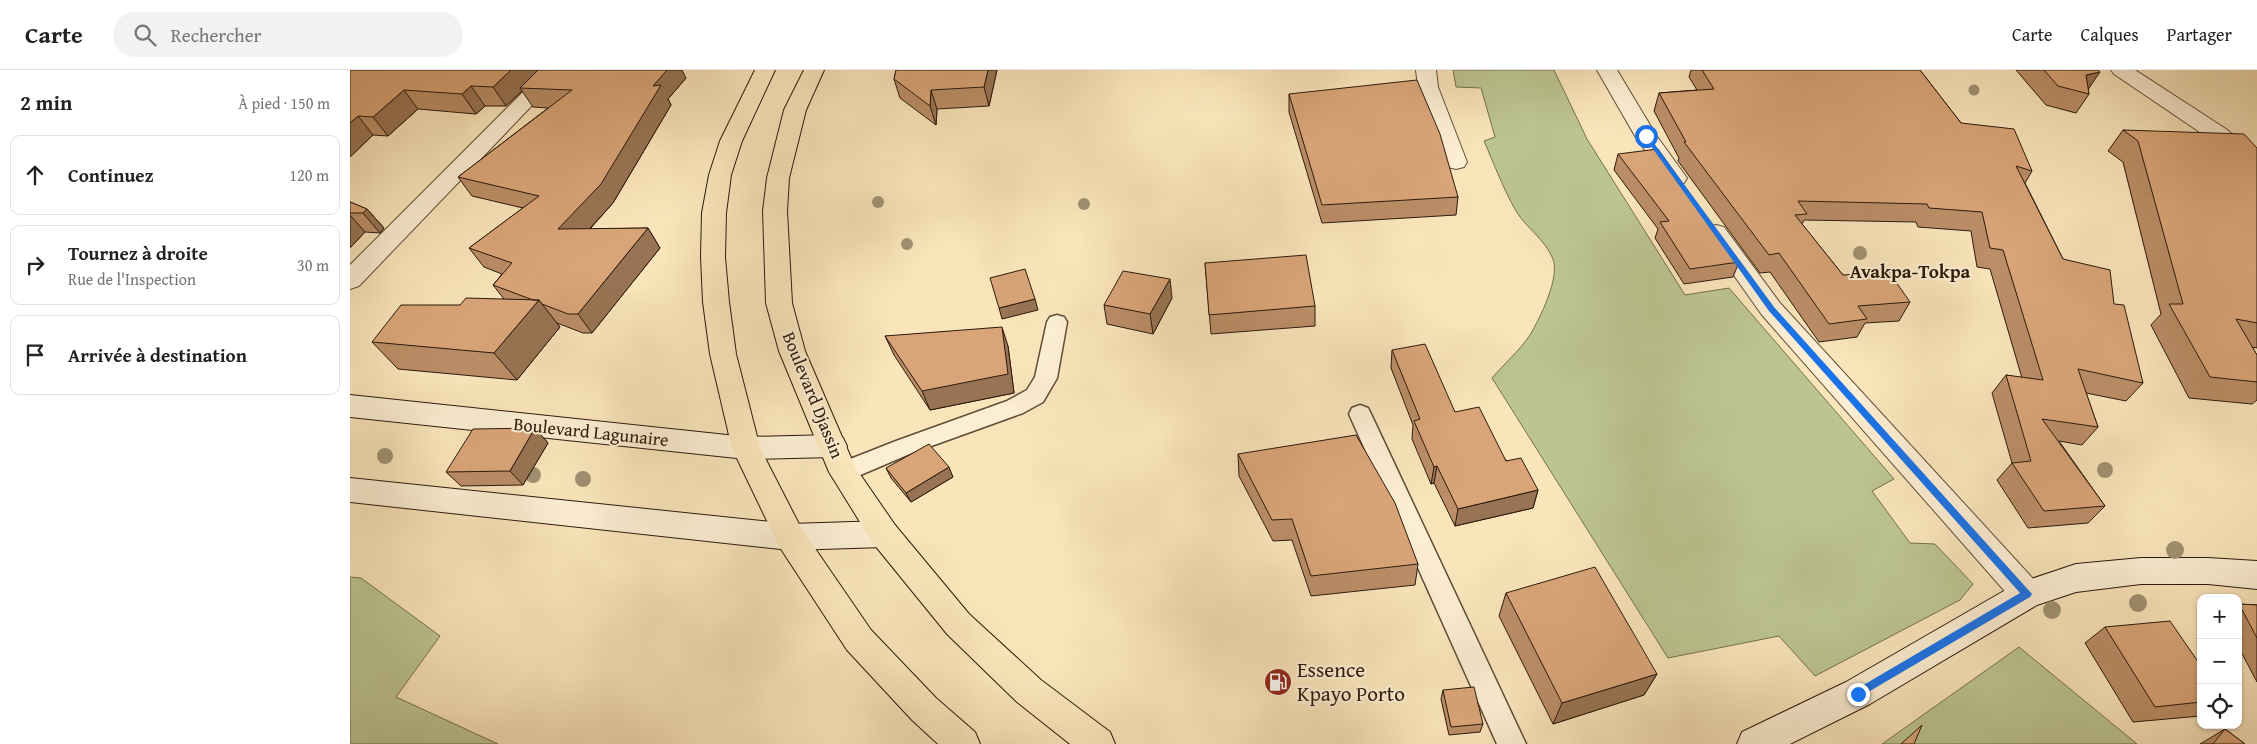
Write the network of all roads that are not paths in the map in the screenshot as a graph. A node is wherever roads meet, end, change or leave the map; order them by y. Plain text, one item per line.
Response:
1 (556, 70) edge
2 (765, 70) edge
3 (814, 70) edge
4 (1426, 70) edge
5 (1607, 70) edge
6 (2121, 70) edge
7 (1456, 162) dead end
8 (2257, 166) edge
9 (350, 280) edge
10 (1057, 322) dead end
11 (350, 406) edge
12 (1360, 414) dead end
13 (833, 446) junction
14 (746, 448) junction
15 (844, 472) junction
16 (350, 490) edge
17 (884, 534) junction
18 (790, 537) junction
19 (2257, 575) edge
20 (2027, 594) junction
21 (963, 744) edge
22 (1098, 744) edge
23 (1512, 744) edge
24 (1754, 744) edge

1 - 9 street
2 - 14 highway
3 - 13 highway, Boulevard Djassin
4 - 7 street
5 - 20 street
6 - 8 street
10 - 15 lane
11 - 14 street, Boulevard Lagunaire
12 - 23 lane
13 - 14 street, Boulevard Lagunaire
13 - 15 highway, Boulevard Djassin
14 - 18 highway
15 - 17 highway, Boulevard Djassin
16 - 18 street
17 - 18 street
17 - 22 highway
18 - 21 highway
19 - 20 street
20 - 24 street

